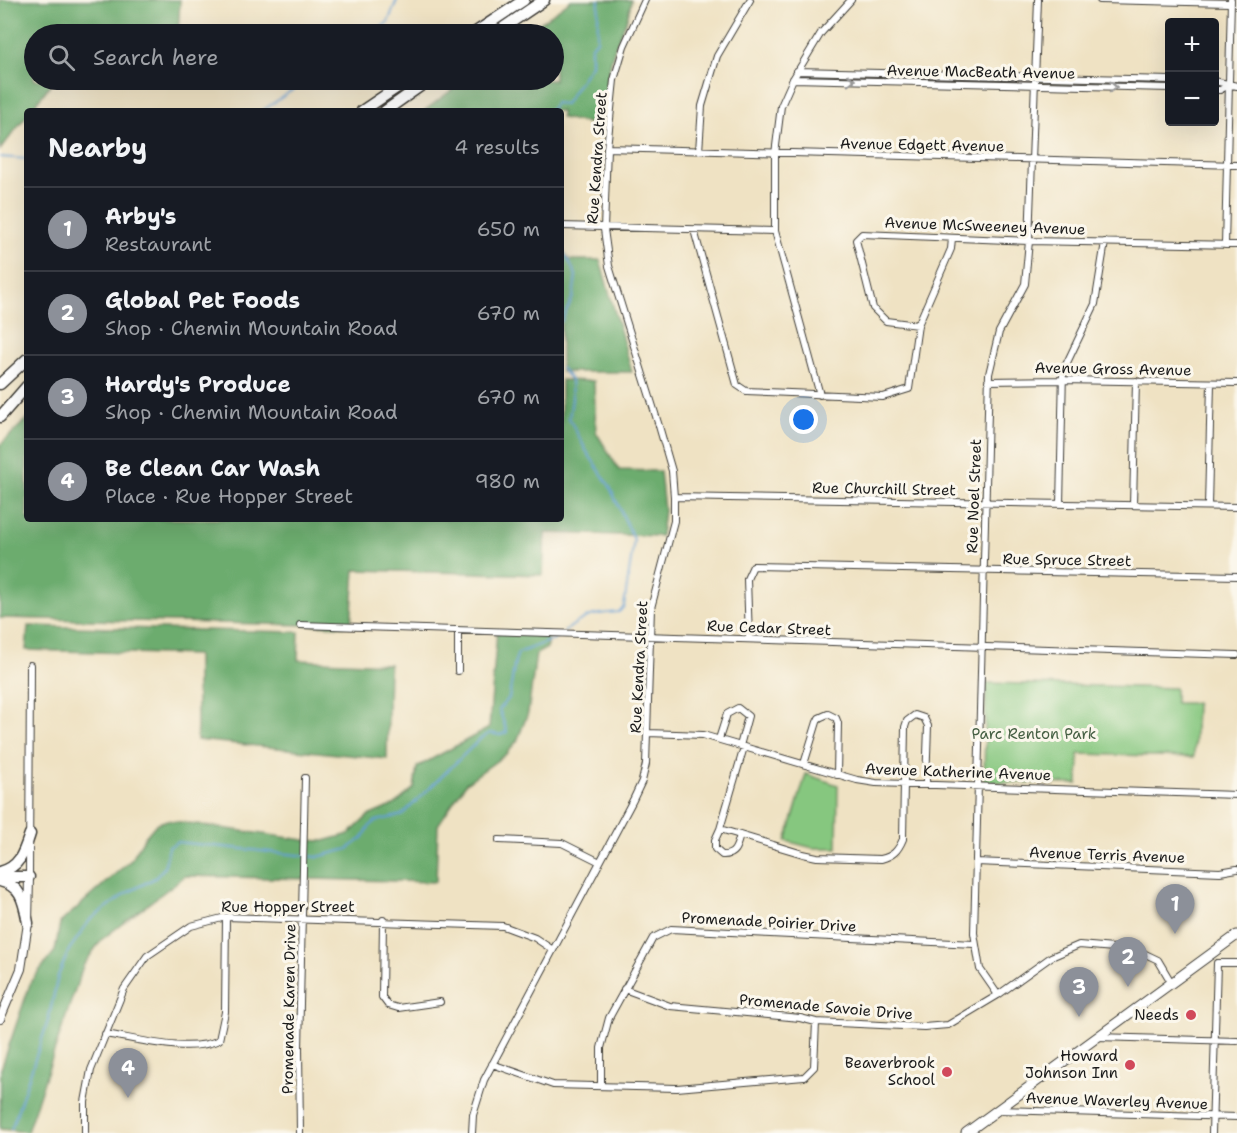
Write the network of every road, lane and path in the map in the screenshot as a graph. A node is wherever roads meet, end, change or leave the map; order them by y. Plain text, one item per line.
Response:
1 (524, 0) edge
2 (544, 0) edge
3 (645, 0) edge
4 (750, 0) edge
5 (851, 0) edge
6 (1038, 0) edge
7 (1100, 0) edge
8 (1230, 1) edge
9 (488, 24) edge
10 (509, 24) edge
11 (797, 71) junction
12 (1034, 76) junction
13 (793, 79) junction
14 (1162, 80) joint
15 (1219, 81) edge
16 (1034, 85) junction
17 (1228, 86) junction
18 (1237, 86) edge
19 (1161, 88) junction
20 (1165, 88) edge
21 (393, 90) edge
22 (415, 90) edge
23 (1219, 90) edge
24 (366, 108) edge
25 (389, 108) edge
26 (607, 148) junction
27 (699, 151) junction
28 (775, 154) junction
29 (1032, 159) junction
30 (1228, 165) junction
31 (1237, 165) edge
32 (564, 226) edge
33 (604, 228) junction
34 (694, 230) junction
35 (775, 231) junction
36 (952, 238) junction
37 (1029, 241) junction
38 (1105, 242) junction
39 (1225, 244) junction
40 (1237, 245) edge
41 (918, 325) junction
42 (24, 362) edge
43 (1062, 380) junction
44 (988, 381) junction
45 (1136, 381) junction
46 (1211, 383) junction
47 (1237, 383) edge
48 (0, 384) edge
49 (24, 389) edge
50 (820, 395) junction
51 (0, 417) edge
52 (674, 497) junction
53 (1134, 502) junction
54 (986, 503) junction
55 (1060, 504) junction
56 (1208, 506) junction
57 (1237, 507) edge
58 (983, 570) junction
59 (1237, 576) edge
60 (300, 625) dead end
61 (458, 630) junction
62 (651, 636) junction
63 (749, 639) junction
64 (981, 646) junction
65 (1237, 655) edge
66 (30, 665) dead end
67 (458, 671) dead end
68 (648, 733) junction
69 (720, 739) junction
70 (742, 746) junction
71 (804, 764) junction
72 (837, 774) junction
73 (305, 778) dead end
74 (904, 784) junction
75 (926, 784) junction
76 (978, 786) junction
77 (1237, 795) edge
78 (720, 829) junction
79 (30, 834) junction
80 (740, 835) junction
81 (499, 840) dead end
82 (600, 862) junction
83 (976, 862) junction
84 (1237, 869) edge
85 (0, 872) edge
86 (29, 877) junction
87 (0, 879) edge
88 (226, 917) junction
89 (302, 918) junction
90 (383, 920) junction
91 (28, 923) junction
92 (1237, 935) edge
93 (974, 944) junction
94 (553, 950) junction
95 (1210, 954) junction
96 (1217, 963) junction
97 (1237, 963) edge
98 (1171, 982) junction
99 (624, 989) junction
100 (998, 995) junction
101 (441, 1002) dead end
102 (0, 1019) edge
103 (816, 1022) junction
104 (105, 1034) junction
105 (1097, 1037) junction
106 (1214, 1041) junction
107 (1237, 1041) edge
108 (492, 1064) junction
109 (601, 1086) junction
110 (997, 1110) junction
111 (1212, 1116) junction
112 (1237, 1117) edge
113 (84, 1133) edge
114 (300, 1133) edge
115 (472, 1133) edge
116 (966, 1133) edge
117 (1212, 1133) edge

1 - 9 highway
2 - 10 highway
3 - 26 street, Rue Kendra Street
4 - 27 street
5 - 11 street
6 - 12 street, Rue Noel Street
7 - 8 street
8 - 17 street
11 - 12 street, Avenue MacBeath Avenue
11 - 13 street
12 - 14 street, Avenue MacBeath Avenue
12 - 16 street, Rue Noel Street
13 -> 16 street, Avenue MacBeath Avenue
13 - 28 street
14 - 19 street
15 - 17 street
16 -> 19 street, Avenue MacBeath Avenue
16 - 29 street, Rue Noel Street
17 - 18 street
17 - 23 street
17 - 30 street
19 - 20 street, Avenue MacBeath Avenue
21 - 24 highway
22 - 25 highway
26 - 27 street, Avenue Edgett Avenue
26 - 33 street, Rue Kendra Street
27 - 28 street, Avenue Edgett Avenue
28 - 29 street, Avenue Edgett Avenue
28 - 35 street
29 - 30 street, Avenue Edgett Avenue
29 - 37 street, Rue Noel Street
30 - 31 street, Avenue Edgett Avenue
30 - 39 street
32 - 33 street
33 - 34 street
33 - 52 street, Rue Kendra Street
34 - 35 street
34 - 50 street
35 - 50 street
36 - 37 street, Avenue McSweeney Avenue
36 - 41 street
36 - 41 street, Avenue McSweeney Avenue
37 - 38 street, Avenue McSweeney Avenue
37 - 44 street, Rue Noel Street
38 - 39 street, Avenue McSweeney Avenue
38 - 43 street
39 - 40 street, Avenue McSweeney Avenue
41 - 50 street
42 - 48 highway
43 - 44 street, Avenue Gross Avenue
43 - 45 street, Avenue Gross Avenue
43 - 55 street
44 - 54 street, Rue Noel Street
45 - 46 street, Avenue Gross Avenue
45 - 53 street
46 - 47 street, Avenue Gross Avenue
46 - 56 street
49 - 51 highway
52 - 54 street, Rue Churchill Street
52 - 62 street, Rue Kendra Street
53 - 55 street, Rue Churchill Street
53 - 56 street, Rue Churchill Street
54 - 55 street, Rue Churchill Street
54 - 58 street, Rue Noel Street
56 - 57 street, Rue Churchill Street
58 - 59 street, Rue Spruce Street
58 - 63 street, Rue Spruce Street
58 - 64 street, Rue Noel Street
60 - 61 street, Rue Cedar Street
61 - 62 street, Rue Cedar Street
61 - 67 street
62 - 63 street, Rue Cedar Street
62 - 68 street, Rue Kendra Street
63 - 64 street, Rue Cedar Street
64 - 65 street, Rue Cedar Street
64 - 76 street, Rue Noel Street
66 - 79 street
68 - 69 street, Avenue Katherine Avenue
68 - 82 street, Rue Kendra Street
69 - 70 street, Avenue Katherine Avenue
69 - 70 street
70 - 71 street, Avenue Katherine Avenue
70 - 78 street
71 - 72 street, Avenue Katherine Avenue
71 - 72 street
72 - 74 street, Avenue Katherine Avenue
73 - 89 street, Promenade Karen Drive
74 - 75 street, Avenue Katherine Avenue
74 - 75 street
74 - 80 street
75 - 76 street, Avenue Katherine Avenue
76 - 77 street, Avenue Katherine Avenue
76 - 83 street, Rue Noel Street
78 - 80 street
78 - 80 street
79 - 85 highway
79 - 86 street
81 - 82 street
82 - 94 street, Rue Kendra Street
83 - 84 street, Avenue Terris Avenue
83 - 93 street, Rue Noel Street
86 - 87 highway
86 - 91 street
87 - 91 highway
88 - 89 street, Rue Hopper Street
88 - 104 street, Rue Hopper Street
88 - 104 street
89 - 90 street, Rue Hopper Street
89 - 114 street, Promenade Karen Drive
90 - 94 street, Rue Hopper Street
90 - 101 street
91 - 102 street
92 - 95 main road
93 - 99 street, Promenade Poirier Drive
93 - 100 street, Rue Noel Street
94 - 108 street, Rue Kendra Street
95 - 96 street
95 - 98 main road
96 - 97 street
96 - 106 street
98 - 100 street, Promenade Savoie Drive
98 - 105 main road
99 - 103 street, Promenade Savoie Drive
99 - 109 street, Promenade Poirier Drive
100 - 103 street, Promenade Savoie Drive
103 - 109 street
104 - 113 street, Rue Hopper Street
105 - 106 street
105 - 110 main road
106 - 107 street
106 - 111 street
108 - 109 street
108 - 115 street, Rue Kendra Street
110 - 111 street, Avenue Waverley Avenue
110 - 116 main road
111 - 112 street, Avenue Waverley Avenue
111 - 117 street

